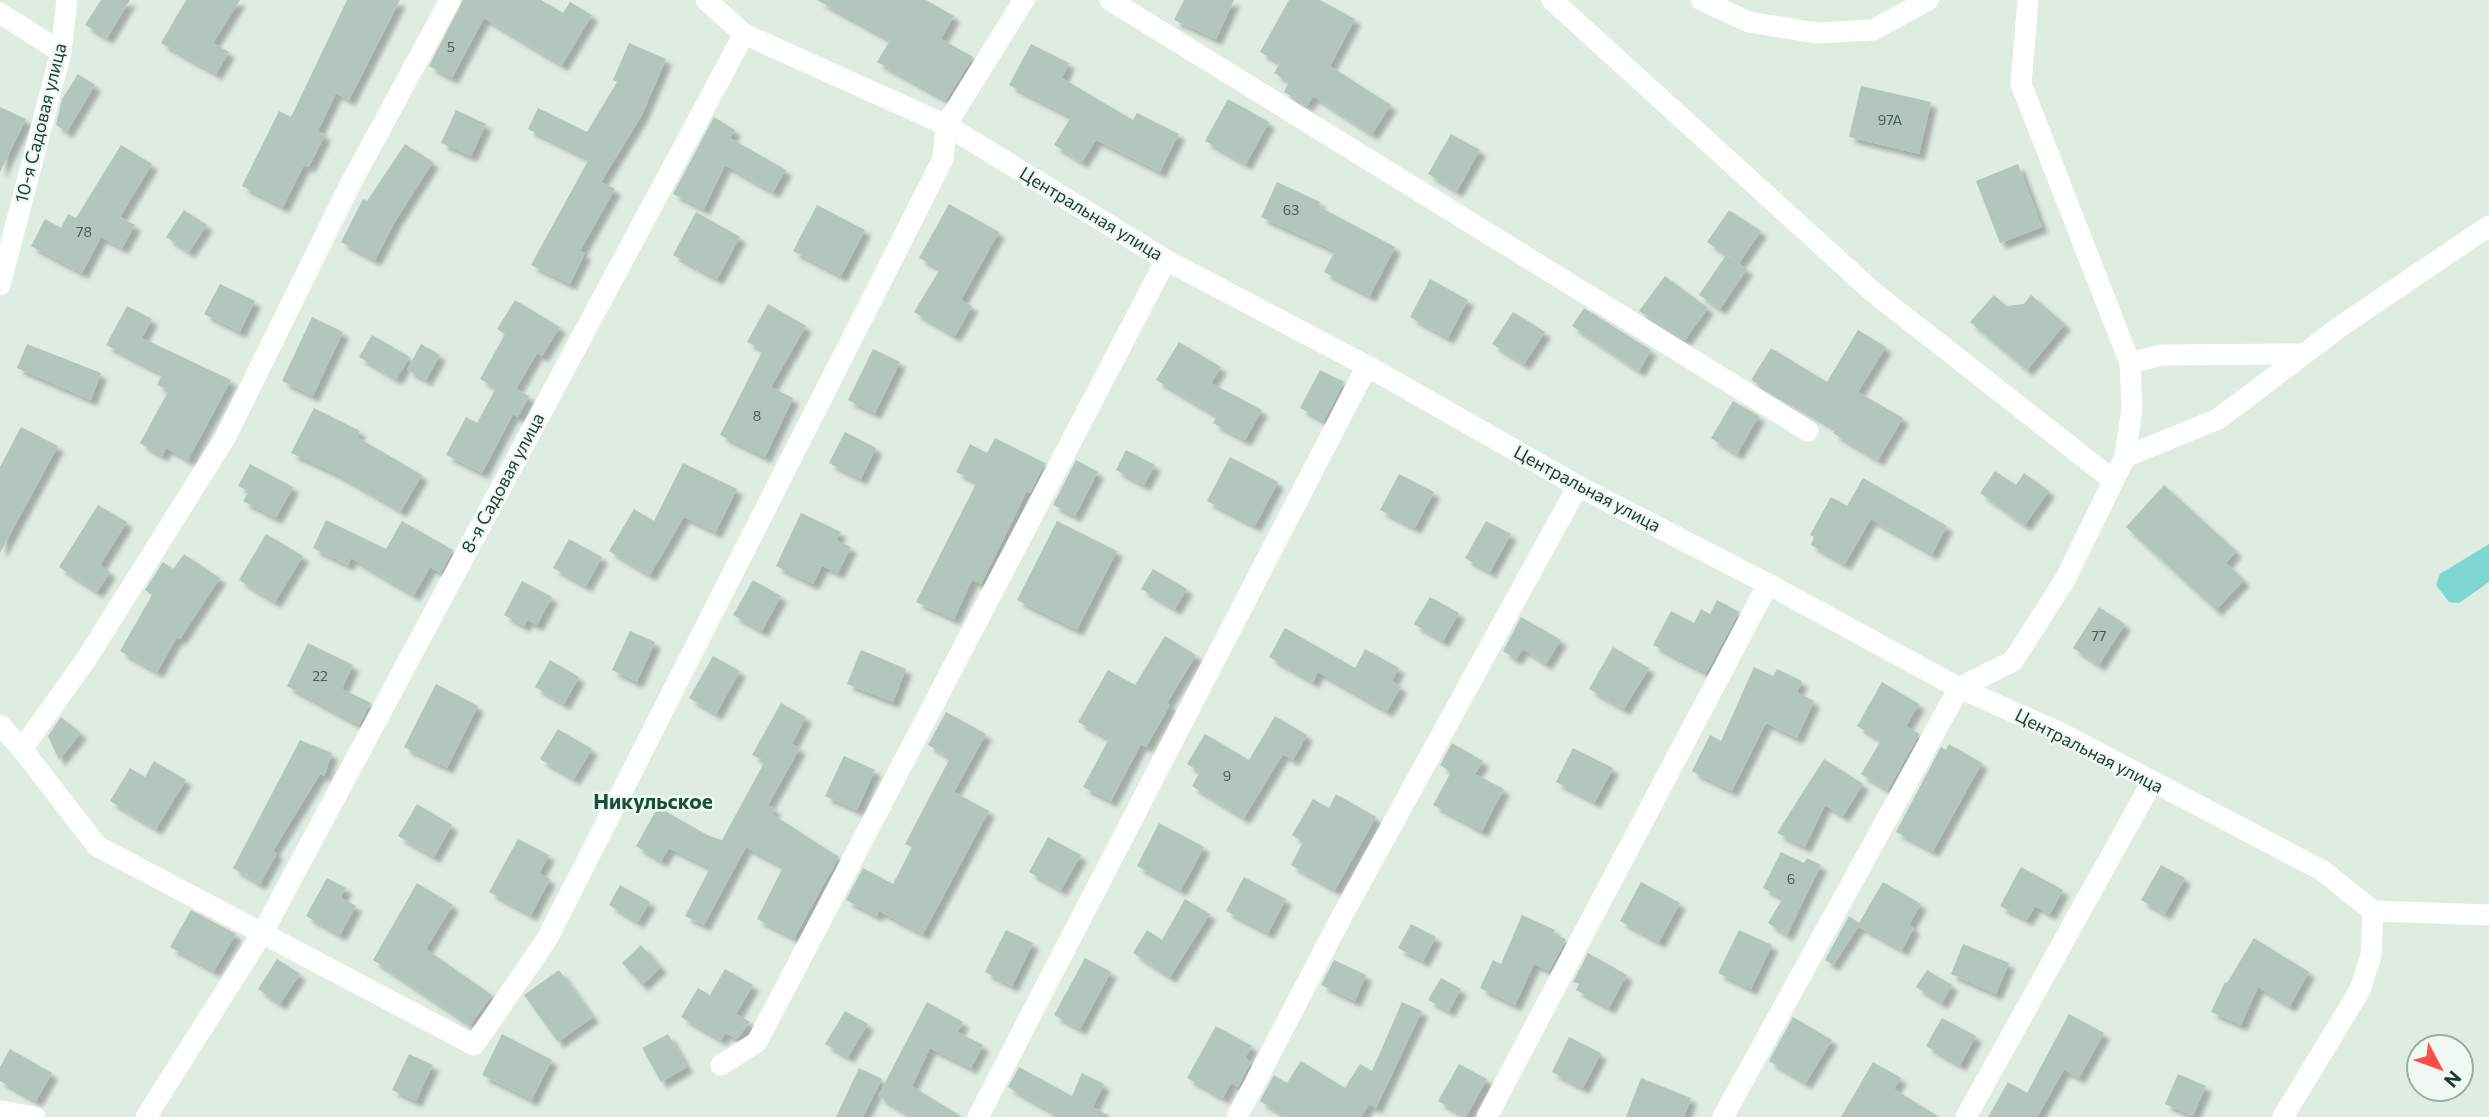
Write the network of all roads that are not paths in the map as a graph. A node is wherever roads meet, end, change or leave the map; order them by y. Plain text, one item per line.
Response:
1 (67, 0) edge
2 (450, 0) edge
3 (706, 0) edge
4 (1024, 0) edge
5 (1110, 0) edge
6 (1552, 0) edge
7 (1701, 0) edge
8 (1928, 0) edge
9 (2028, 0) edge
10 (0, 13) edge
11 (744, 34) junction
12 (61, 52) junction
13 (946, 125) junction
14 (2489, 226) edge
15 (3, 260) edge
16 (1166, 260) junction
17 (0, 285) edge
18 (2302, 355) junction
19 (2130, 363) junction
20 (1367, 366) junction
21 (1808, 431) dead end
22 (2125, 457) junction
23 (2113, 480) junction
24 (1578, 486) junction
25 (1768, 584) junction
26 (1959, 688) junction
27 (0, 725) edge
28 (22, 749) junction
29 (2152, 782) junction
30 (2372, 911) junction
31 (2489, 915) edge
32 (263, 932) junction
33 (721, 1065) dead end
34 (0, 1111) edge
35 (36, 1117) edge
36 (146, 1117) edge
37 (978, 1117) edge
38 (1237, 1117) edge
39 (1487, 1117) edge
40 (1723, 1117) edge
41 (1966, 1117) edge
42 (2283, 1117) edge

1 - 12 street, 10-я Садовая улица
2 - 28 street
3 - 11 street, Центральная улица
4 - 13 street
5 - 21 street
6 - 23 street
7 - 8 street
9 - 19 street
10 - 12 street
11 - 13 street, Центральная улица
11 - 32 street, 8-я Садовая улица
12 - 15 street, 10-я Садовая улица
13 - 16 street, Центральная улица
13 - 32 street
14 - 18 street
15 - 17 street, 10-я Садовая улица
16 - 20 street, Центральная улица
16 - 33 street
18 - 19 street
18 - 22 street
19 - 22 street
20 - 24 street, Центральная улица
20 - 37 street
22 - 23 street
23 - 26 street
24 - 25 street, Центральная улица
24 - 38 street
25 - 26 street, Центральная улица
25 - 39 street
26 - 29 street, Центральная улица
26 - 40 street
27 - 28 street
28 - 32 street
29 - 30 street, Центральная улица
29 - 41 street
30 - 31 street
30 - 42 street
32 - 36 street, 8-я Садовая улица
34 - 35 street

